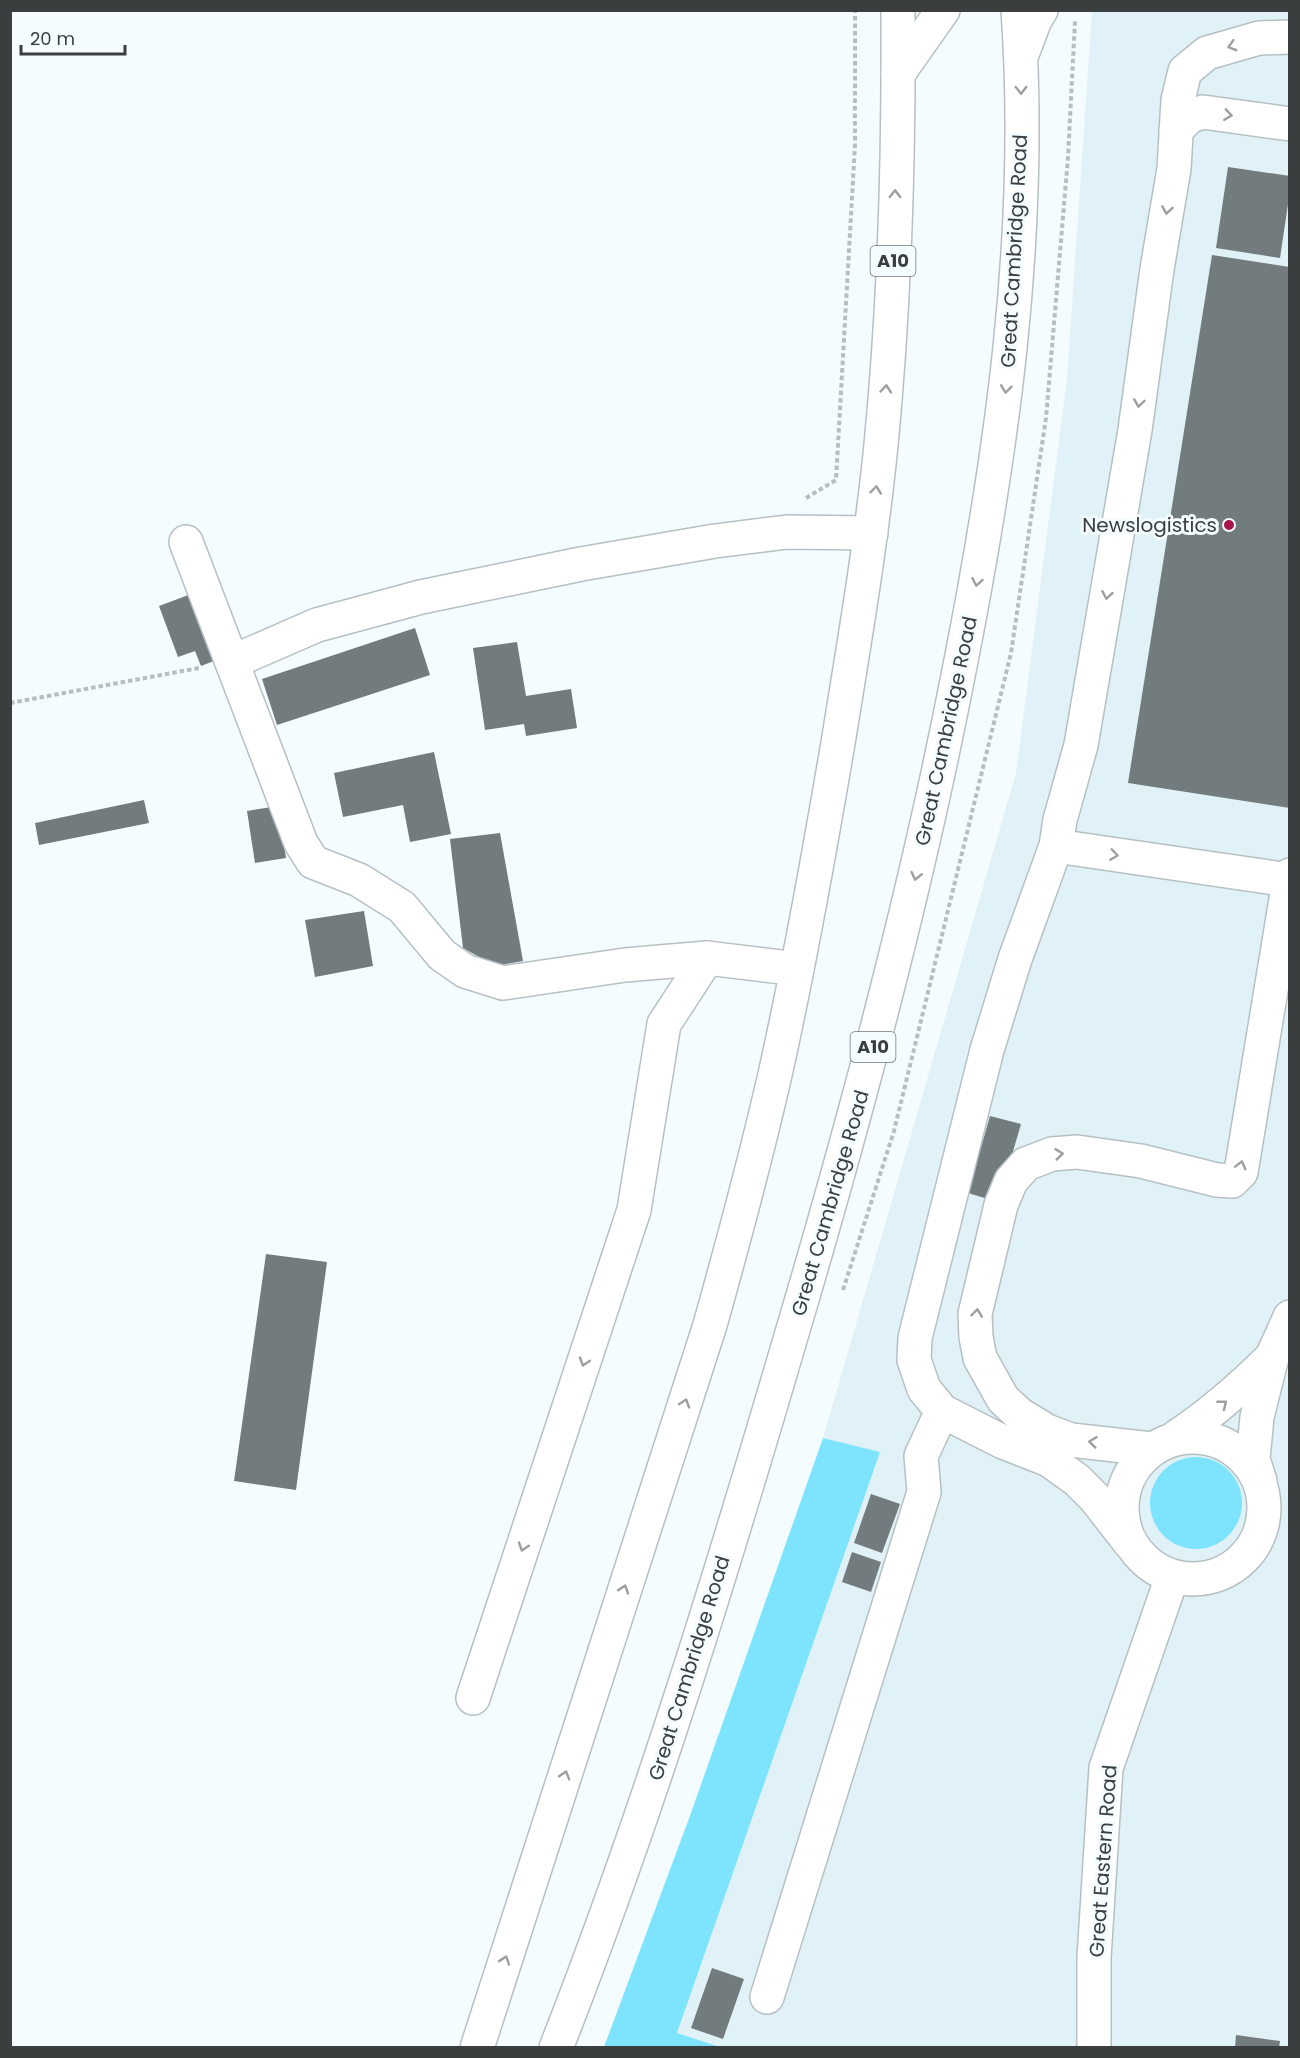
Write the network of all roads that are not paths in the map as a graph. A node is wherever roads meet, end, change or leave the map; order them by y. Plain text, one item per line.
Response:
1 (898, 10) edge
2 (943, 10) edge
3 (1018, 10) edge
4 (1041, 10) edge
5 (1290, 37) edge
6 (1021, 57) junction
7 (898, 74) junction
8 (1290, 124) edge
9 (1176, 130) junction
10 (871, 533) junction
11 (186, 542) dead end
12 (232, 662) junction
13 (1056, 846) junction
14 (1289, 878) edge
15 (707, 958) junction
16 (797, 969) junction
17 (1290, 1317) edge
18 (1272, 1358) junction
19 (942, 1411) junction
20 (1163, 1443) junction
21 (1260, 1482) junction
22 (1130, 1543) junction
23 (1172, 1577) junction
24 (473, 1698) dead end
25 (767, 1997) dead end
26 (487, 2016) junction
27 (466, 2048) edge
28 (477, 2048) edge
29 (556, 2048) edge
30 (1094, 2048) edge

1 - 7 main road, A10
2 - 7 main road
3 - 6 main road, Great Cambridge Road / A10
4 - 6 main road
5 -> 9 main road
6 -> 29 main road, Great Cambridge Road / A10
10 -> 7 main road, A10
9 -> 8 main road
9 -> 13 main road
10 - 12 main road
10 - 16 main road, A10
11 - 12 main road
12 - 15 main road
13 -> 14 main road
13 - 19 main road
20 -> 14 main road
15 - 16 main road
15 -> 24 main road
26 -> 16 main road, A10
17 - 18 main road
20 -> 18 main road
18 - 21 main road
19 - 22 main road
19 - 25 main road
20 - 21 main road
20 - 22 main road
21 - 23 main road
22 - 23 main road
23 - 30 main road, Great Eastern Road
26 - 27 main road
26 - 28 main road, A10

